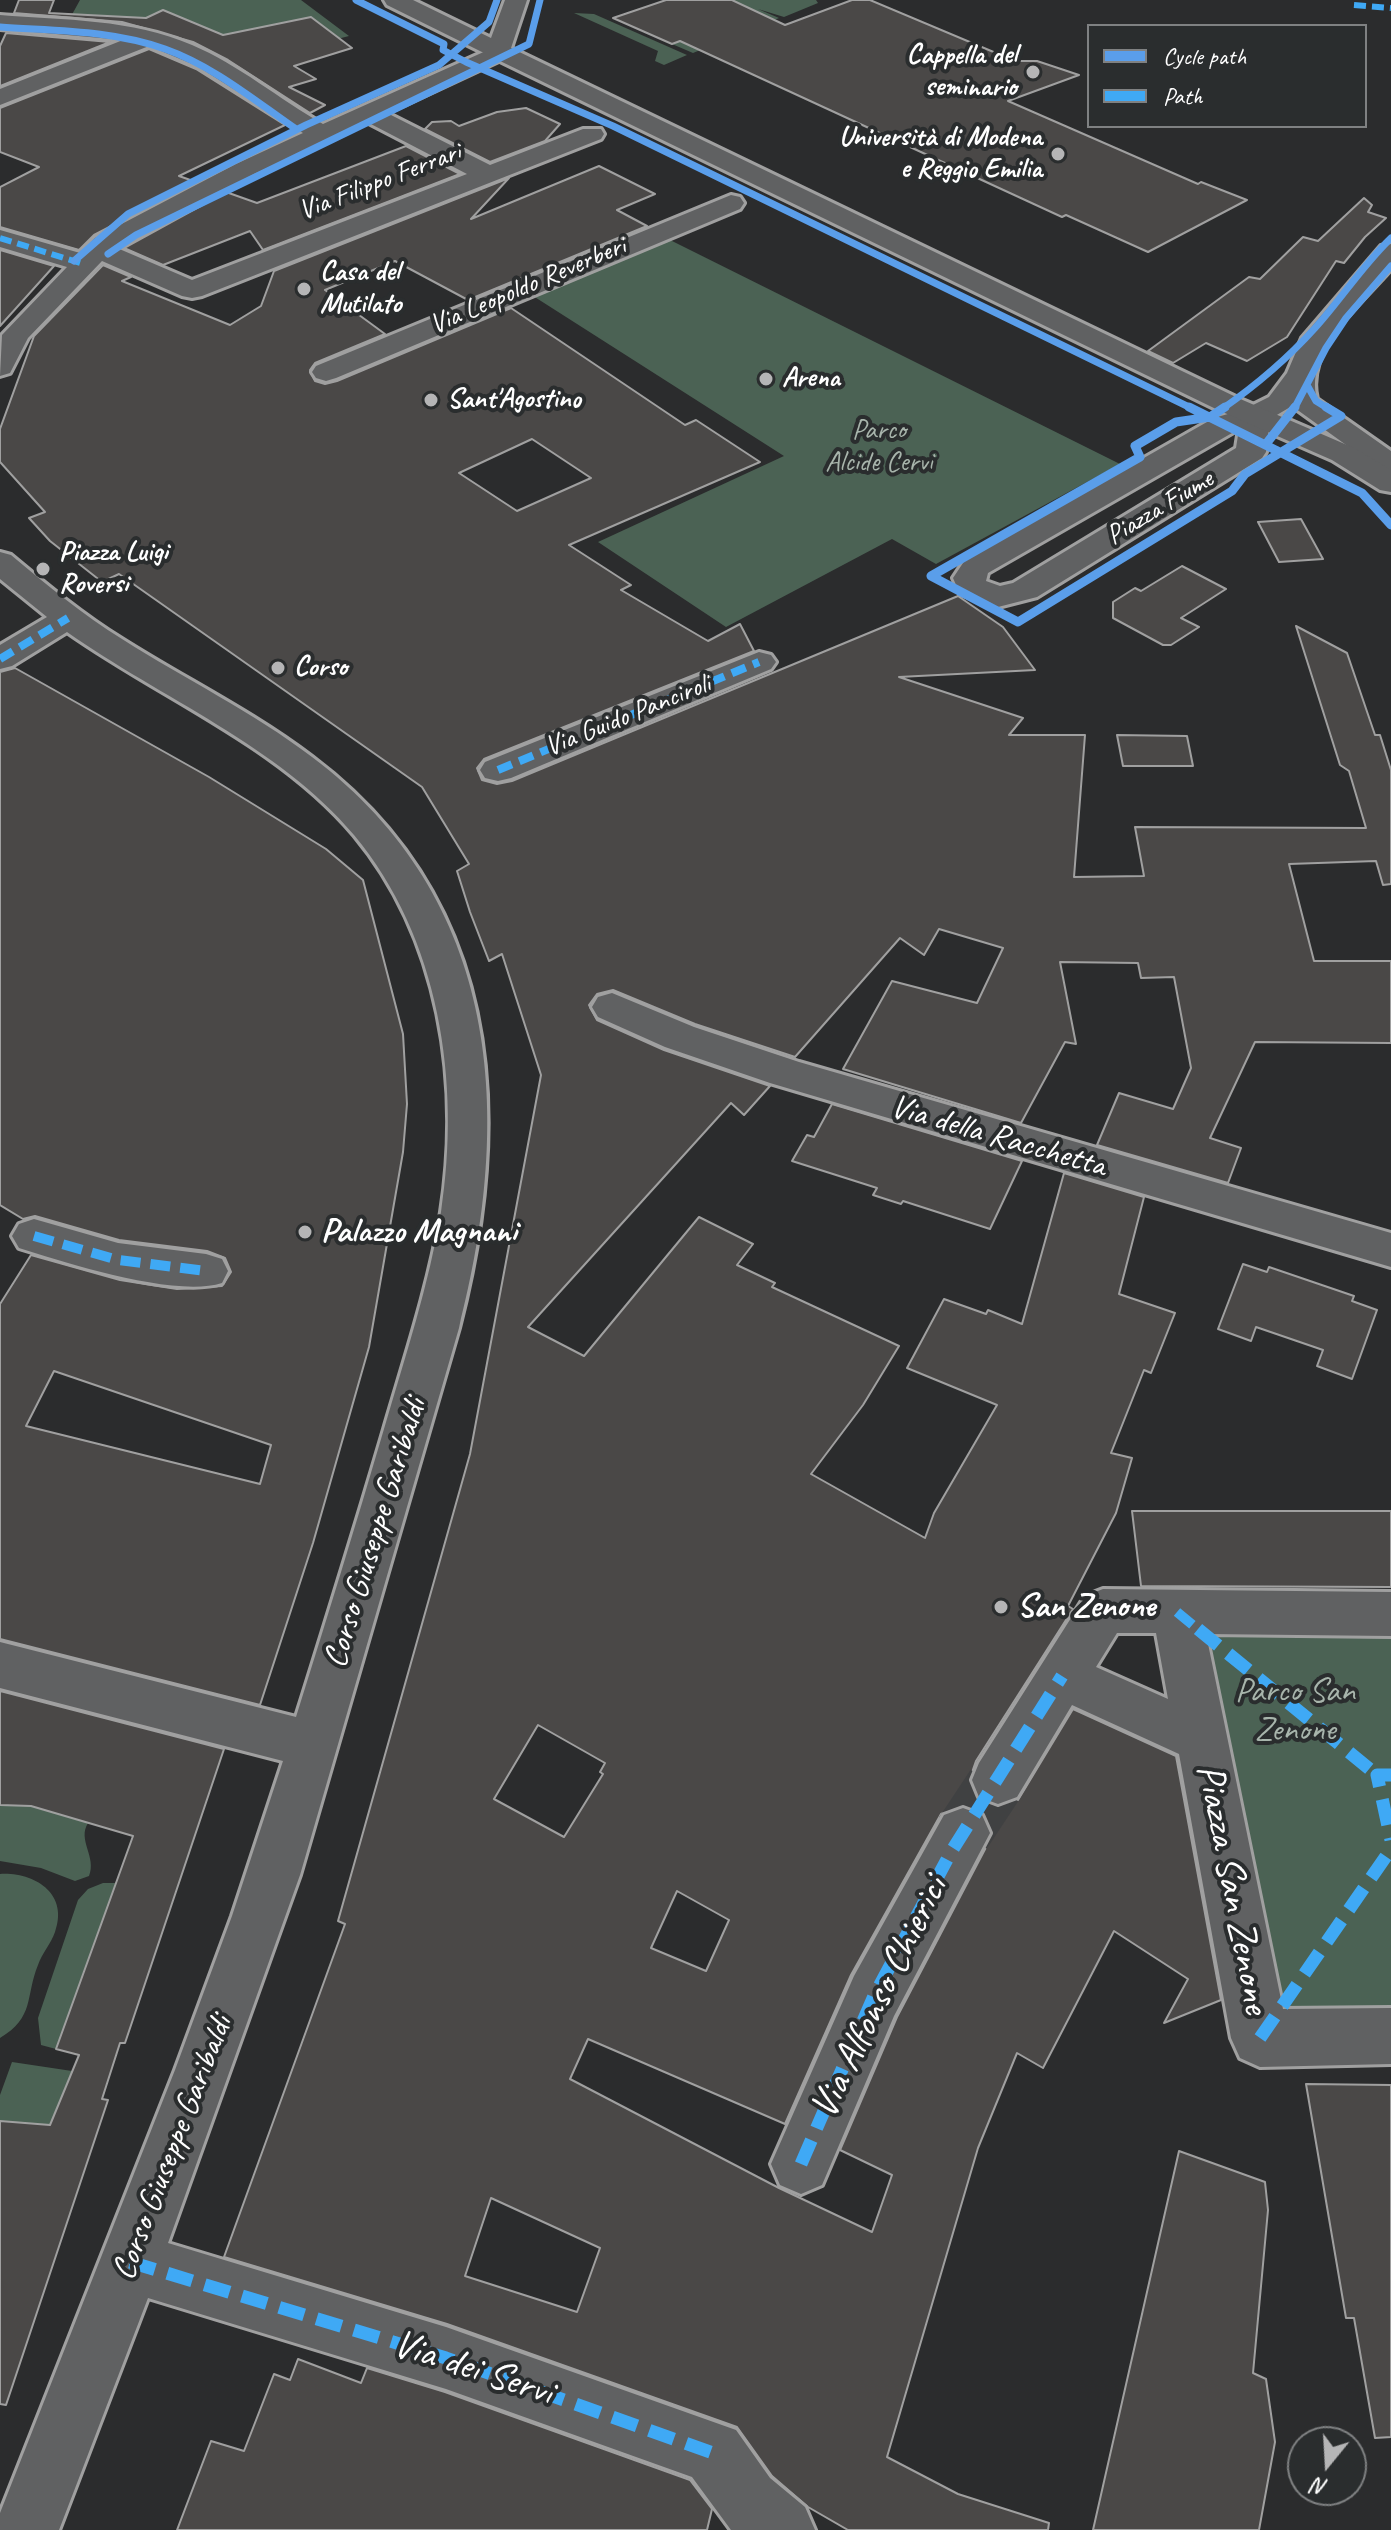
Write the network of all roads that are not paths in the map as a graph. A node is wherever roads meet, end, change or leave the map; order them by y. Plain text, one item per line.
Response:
1 (395, 0) edge
2 (516, 0) edge
3 (0, 22) edge
4 (147, 38) junction
5 (497, 53) junction
6 (0, 98) edge
7 (366, 112) junction
8 (322, 133) junction
9 (592, 134) dead end
10 (488, 174) junction
11 (731, 203) dead end
12 (0, 238) edge
13 (90, 256) junction
14 (1385, 269) edge
15 (0, 367) edge
16 (326, 372) dead end
17 (1301, 374) junction
18 (1256, 415) junction
19 (1391, 472) edge
20 (1391, 483) edge
21 (0, 562) edge
22 (68, 618) junction
23 (0, 659) edge
24 (759, 662) dead end
25 (498, 770) dead end
26 (612, 1007) dead end
27 (34, 1236) dead end
28 (1391, 1250) edge
29 (206, 1271) dead end
30 (1177, 1612) junction
31 (1391, 1614) edge
32 (0, 1665) edge
33 (1062, 1676) junction
34 (1203, 1740) junction
35 (313, 1745) junction
36 (998, 1780) tunnel mouth
37 (963, 1833) tunnel mouth
38 (1391, 2036) edge
39 (801, 2164) dead end
40 (130, 2262) junction
41 (26, 2530) edge
42 (782, 2530) edge

1 - 5 street
2 - 5 street
3 - 4 street
4 - 6 street
4 - 8 street
5 - 7 street
5 - 18 street
7 - 8 street
7 - 10 street
8 - 13 street
9 - 10 street, Via Filippo Ferrari
10 - 13 street, Via Filippo Ferrari
11 - 16 street, Via Leopoldo Reverberi
12 - 13 street
13 - 15 street
14 - 17 street
17 - 18 street
17 - 19 street
18 - 18 street, Piazza Fiume
18 - 20 street
21 - 22 street
22 - 23 street
22 - 35 street, Corso Giuseppe Garibaldi
24 - 25 street, Via Guido Panciroli
26 - 28 street, Via della Racchetta
27 - 29 street
30 - 31 street
30 - 33 street
30 - 34 street, Piazza San Zenone
32 - 35 street
33 - 34 street, Piazza San Zenone
33 - 36 street
34 - 38 street, Piazza San Zenone
35 - 40 street, Corso Giuseppe Garibaldi
37 - 39 street, Via Alfonso Chierici
40 - 41 street, Corso Giuseppe Garibaldi
40 - 42 street, Via dei Servi

